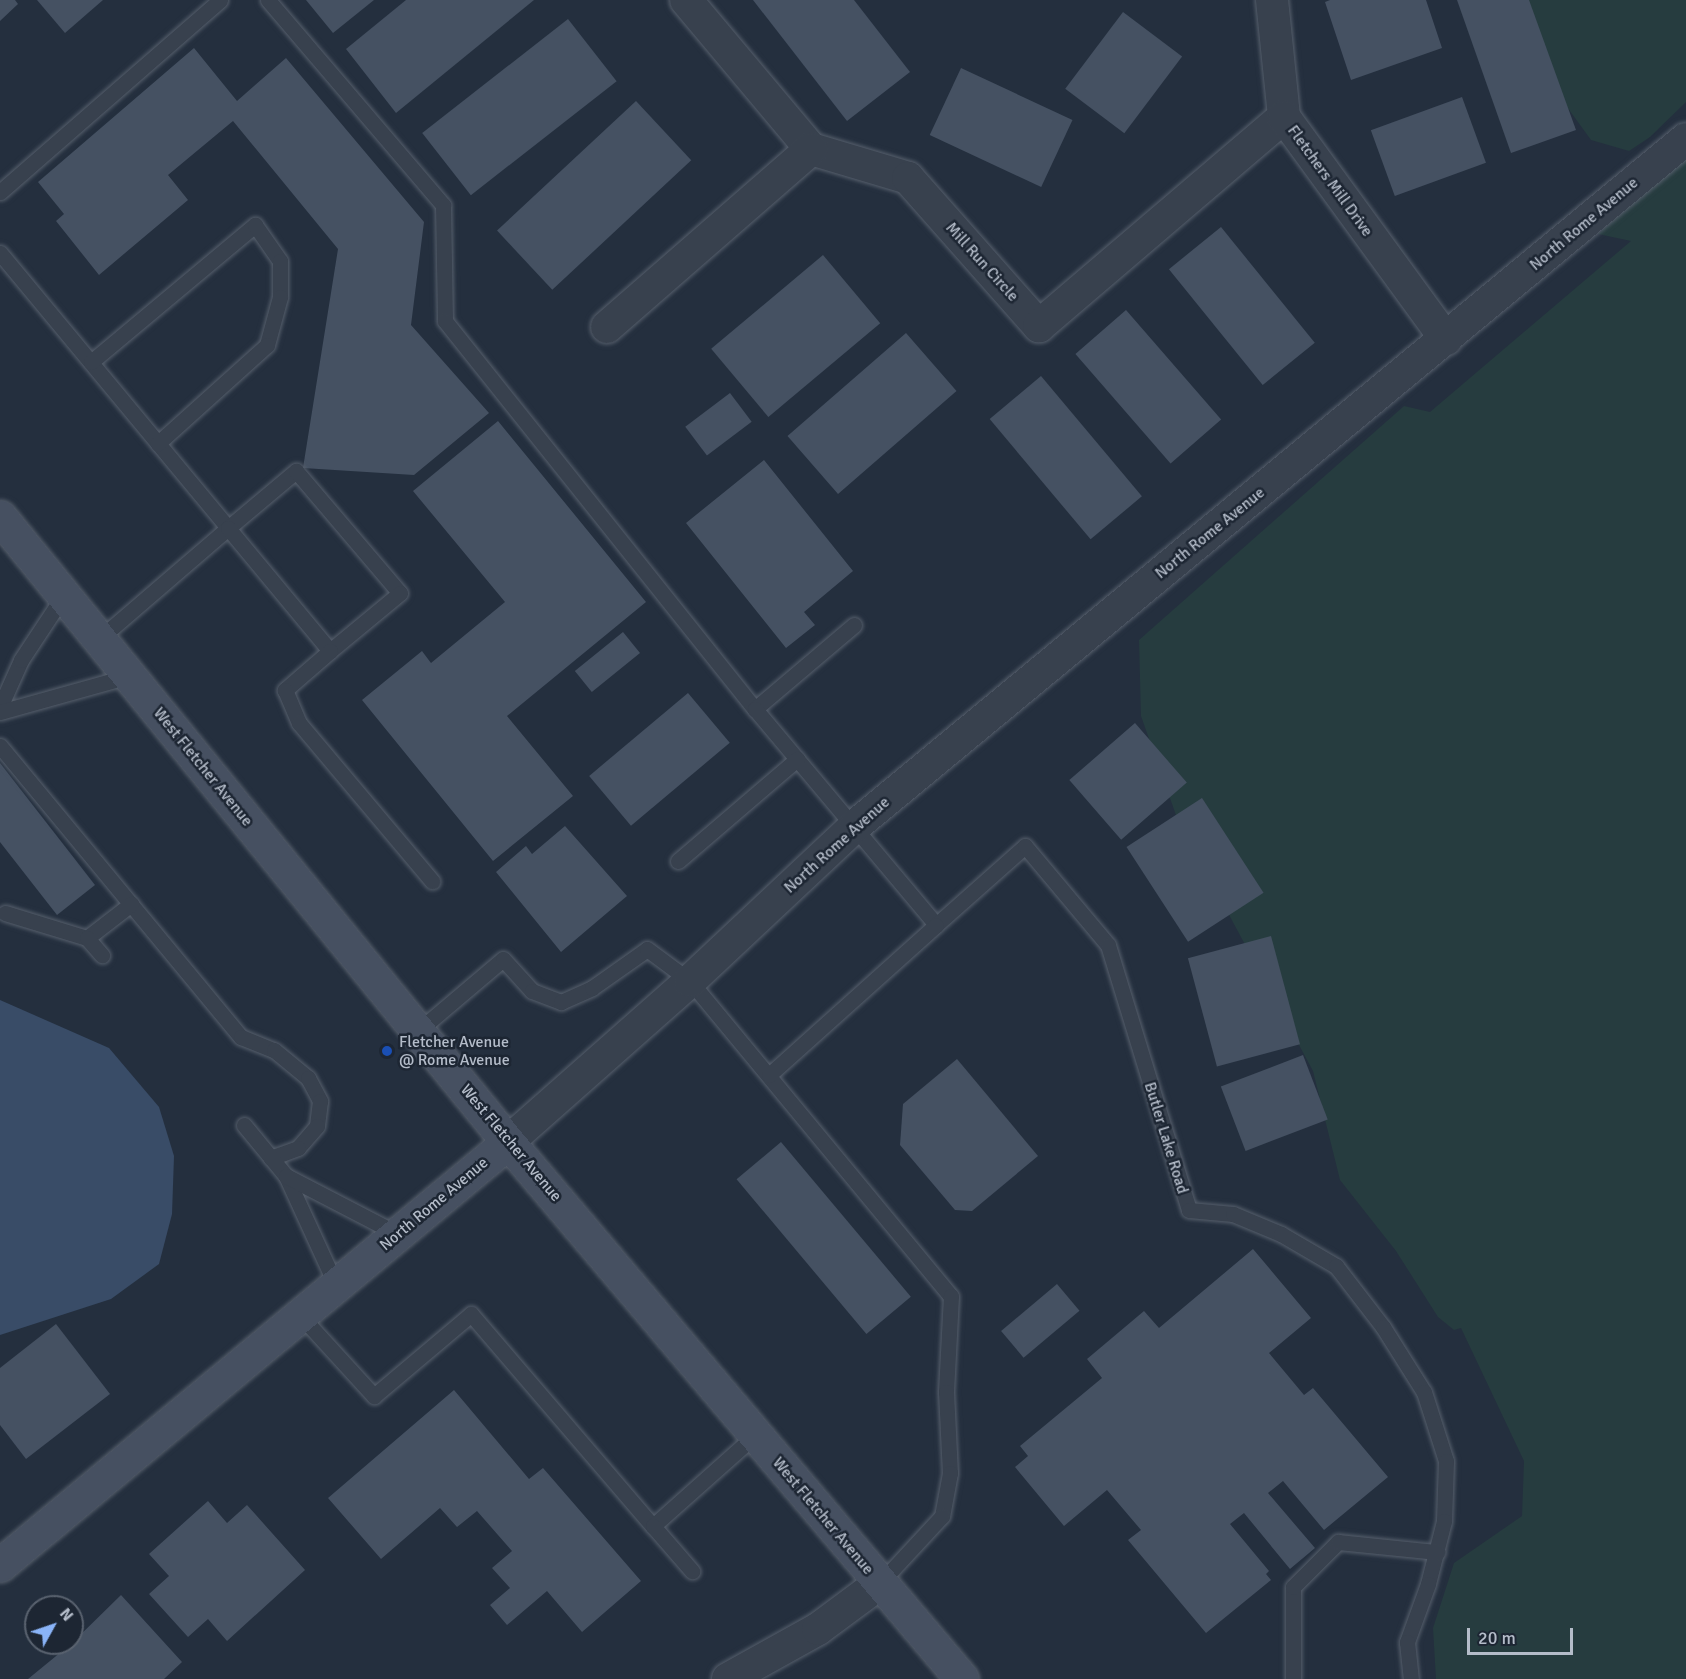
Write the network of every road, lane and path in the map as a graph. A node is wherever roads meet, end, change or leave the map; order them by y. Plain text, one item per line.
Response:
1 (220, 0) edge
2 (268, 0) edge
3 (686, 0) edge
4 (1272, 0) edge
5 (1284, 117) junction
6 (1686, 140) edge
7 (811, 149) junction
8 (0, 192) edge
9 (0, 253) edge
10 (607, 327) dead end
11 (1446, 339) junction
12 (92, 362) junction
13 (158, 443) junction
14 (0, 517) edge
15 (228, 528) junction
16 (64, 595) junction
17 (854, 625) dead end
18 (99, 639) junction
19 (330, 651) junction
20 (129, 676) junction
21 (755, 709) junction
22 (0, 710) edge
23 (0, 746) edge
24 (797, 759) junction
25 (855, 826) junction
26 (678, 861) dead end
27 (432, 881) dead end
28 (131, 904) junction
29 (5, 914) dead end
30 (936, 925) junction
31 (87, 938) junction
32 (102, 955) dead end
33 (690, 981) junction
34 (418, 1031) junction
35 (769, 1075) junction
36 (244, 1125) dead end
37 (508, 1142) junction
38 (271, 1158) junction
39 (286, 1176) junction
40 (398, 1234) junction
41 (336, 1285) junction
42 (300, 1315) junction
43 (755, 1435) junction
44 (653, 1526) junction
45 (1437, 1552) junction
46 (0, 1565) edge
47 (692, 1571) dead end
48 (880, 1584) junction
49 (728, 1679) edge
50 (962, 1679) edge
51 (1293, 1679) edge
52 (1412, 1679) edge

1 - 8 lane
2 - 21 lane
3 - 7 street
4 - 5 street, Fletchers Mill Drive
5 - 7 street, Mill Run Circle
5 - 11 street, Fletchers Mill Drive
6 - 11 street, North Rome Avenue
7 - 10 street
9 - 12 lane
11 - 25 street, North Rome Avenue
12 - 13 lane
12 - 13 lane
13 - 15 lane
14 - 16 main road, West Fletcher Avenue
15 - 18 lane
15 - 19 lane
15 - 19 lane
16 - 18 main road, West Fletcher Avenue
16 - 22 lane
17 - 21 lane
18 - 20 main road, West Fletcher Avenue
19 - 27 lane
20 - 22 lane
20 - 34 main road, West Fletcher Avenue
21 - 24 lane
23 - 28 lane
24 - 25 lane
24 - 26 lane
25 - 30 lane
25 - 33 street, North Rome Avenue
28 - 31 lane
28 - 38 lane
29 - 31 lane
30 - 35 lane
30 - 45 lane, Butler Lake Road
31 - 32 lane
33 - 34 lane
33 - 35 lane
33 - 37 street, North Rome Avenue
34 - 37 main road, West Fletcher Avenue
35 - 48 lane
36 - 38 lane
37 - 40 main road, North Rome Avenue
37 - 43 main road, West Fletcher Avenue
38 - 39 lane
39 - 40 lane
39 - 41 lane
40 - 41 main road, North Rome Avenue
41 - 42 main road, North Rome Avenue
42 - 44 lane
42 - 46 main road, North Rome Avenue
43 - 44 lane
43 - 48 main road, West Fletcher Avenue
44 - 47 lane
45 - 51 lane
45 - 52 lane, Butler Lake Road
48 - 49 street
48 - 50 main road, West Fletcher Avenue

